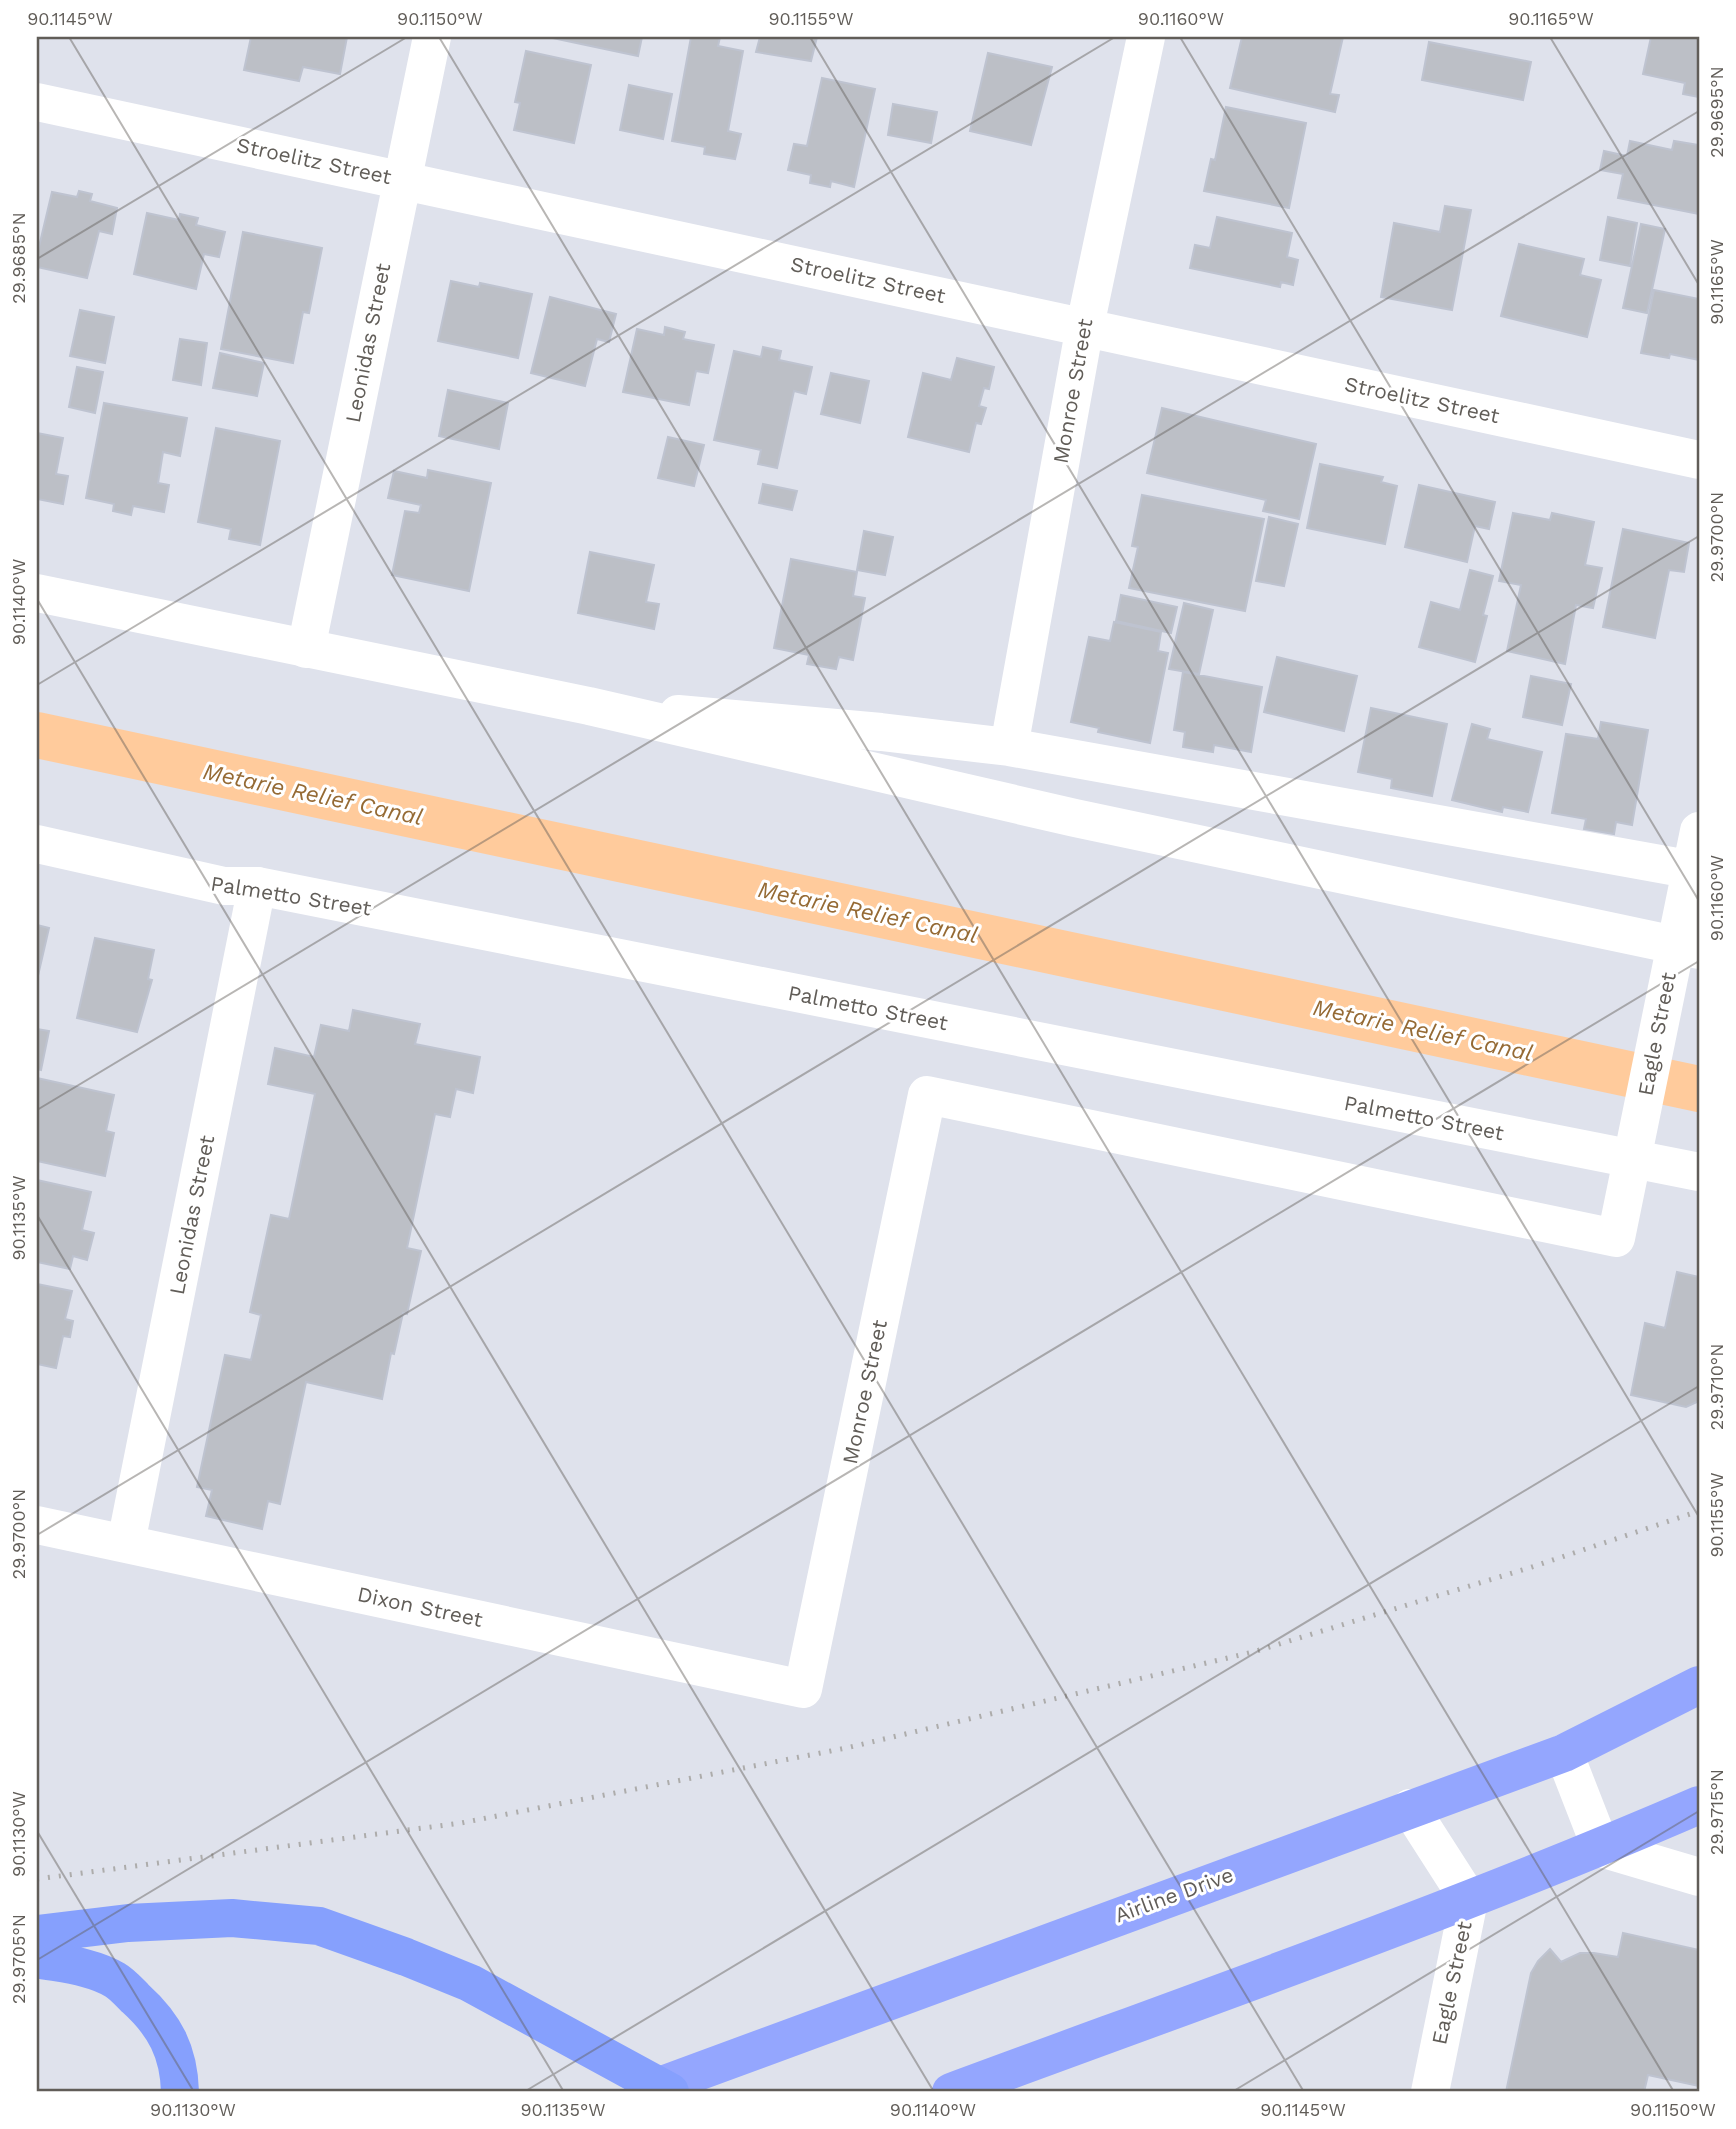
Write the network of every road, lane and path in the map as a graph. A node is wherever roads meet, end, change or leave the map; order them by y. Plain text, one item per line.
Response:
1 (432, 37) edge
2 (1146, 37) edge
3 (37, 102) edge
4 (401, 179) junction
5 (1085, 326) junction
6 (1699, 460) edge
7 (37, 593) edge
8 (306, 649) junction
9 (589, 706) junction
10 (1009, 747) junction
11 (1699, 831) edge
12 (37, 844) edge
13 (1695, 871) edge
14 (257, 886) junction
15 (1685, 960) edge
16 (1699, 1172) edge
17 (1616, 1238) joint
18 (37, 1525) edge
19 (126, 1543) junction
20 (1699, 1685) edge
21 (803, 1689) joint
22 (1564, 1752) junction
23 (1699, 1805) edge
24 (1409, 1808) junction
25 (1601, 1847) junction
26 (1699, 1877) edge
27 (1469, 1900) junction
28 (37, 1934) edge
29 (37, 1959) edge
30 (658, 2091) edge
31 (180, 2092) edge
32 (951, 2092) edge
33 (1430, 2092) edge

1 - 4 street, Leonidas Street
2 - 5 street, Monroe Street
3 - 4 street, Stroelitz Street
4 - 5 street, Stroelitz Street
4 - 8 street, Leonidas Street
5 - 6 street, Stroelitz Street
5 - 10 street, Monroe Street
7 - 8 street
8 - 9 street
9 - 10 street
9 - 15 street
10 - 13 street
11 - 13 street, Eagle Street
12 - 14 street, Palmetto Street
13 - 15 street, Eagle Street
14 - 16 street, Palmetto Street
14 - 19 street, Leonidas Street
15 - 17 street, Eagle Street
17 - 21 street, Monroe Street
18 - 19 street, Dixon Street
19 - 21 street, Dixon Street
20 - 22 highway, Airline Drive
22 - 24 highway, Airline Drive
22 - 25 street
23 - 25 highway
24 - 27 street, Eagle Street
24 - 30 highway, Airline Drive
25 - 26 street
25 - 27 highway
27 - 32 highway
27 - 33 street, Eagle Street
28 - 30 highway
29 - 31 highway

